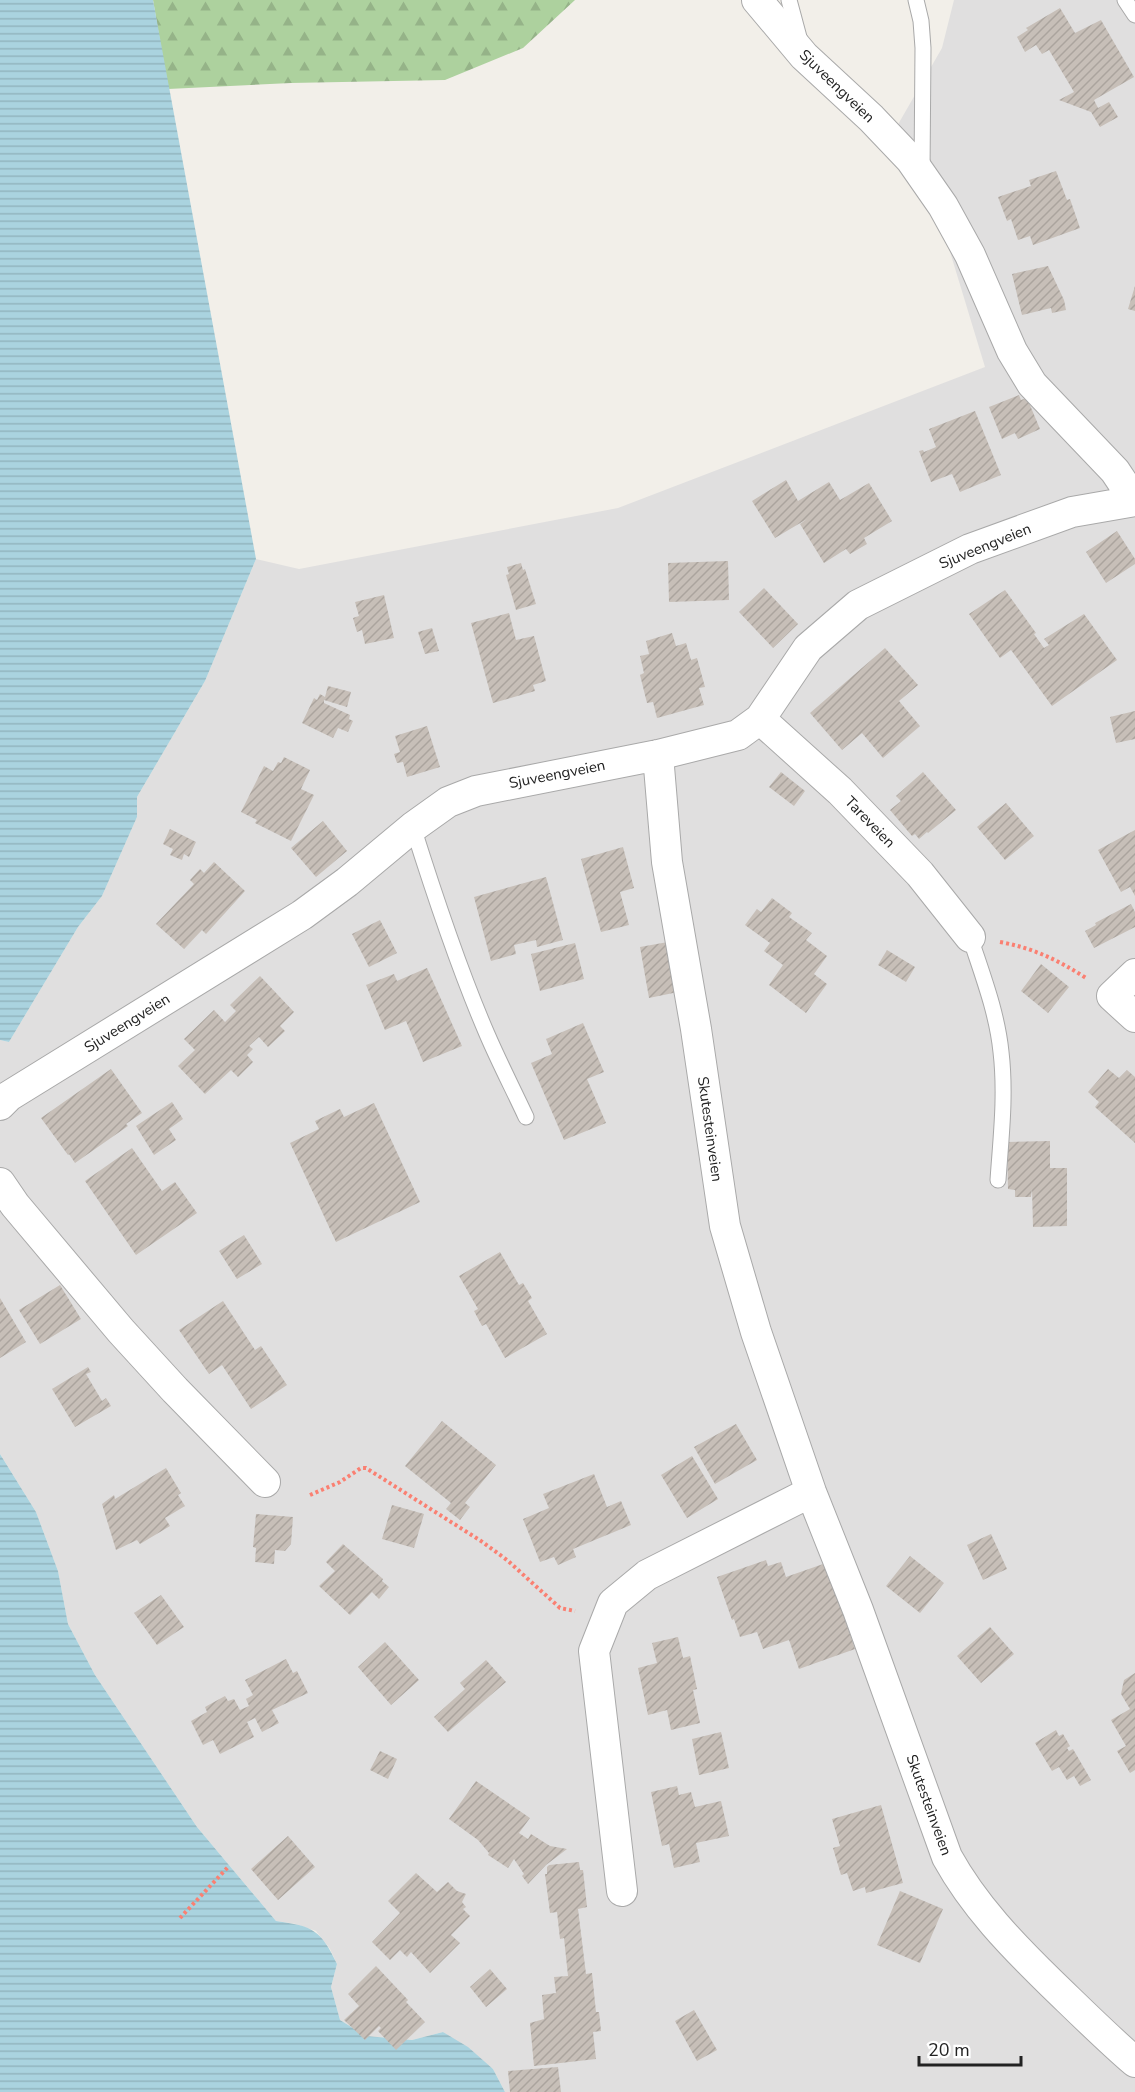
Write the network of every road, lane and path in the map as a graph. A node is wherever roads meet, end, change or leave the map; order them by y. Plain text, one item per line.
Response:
1 (757, 0) edge
2 (789, 0) edge
3 (916, 0) edge
4 (1125, 0) edge
5 (1135, 15) edge
6 (804, 56) junction
7 (922, 175) junction
8 (1132, 501) edge
9 (760, 718) junction
10 (658, 755) junction
11 (413, 827) junction
12 (970, 937) junction
13 (1135, 974) edge
14 (1112, 996) junction
15 (1135, 1017) edge
16 (0, 1105) edge
17 (526, 1117) dead end
18 (998, 1180) dead end
19 (0, 1184) edge
20 (265, 1482) dead end
21 (811, 1492) junction
22 (310, 1495) dead end
23 (613, 1603) junction
24 (229, 1866) dead end
25 (622, 1891) dead end
26 (180, 1918) dead end
27 (1135, 2062) edge

1 - 6 street, Sjuveengveien
2 - 6 lane
3 - 7 lane
4 - 5 lane
6 - 7 street, Sjuveengveien
7 - 8 street, Sjuveengveien
8 - 9 street, Sjuveengveien
9 - 10 street, Sjuveengveien
9 - 12 street, Tareveien
10 - 11 street, Sjuveengveien
10 - 21 street, Skutesteinveien
11 - 16 street, Sjuveengveien
11 - 17 lane
12 - 14 path
12 - 18 lane
13 - 14 street
14 - 15 street
19 - 20 street
21 - 23 street
21 - 27 street, Skutesteinveien
22 - 23 path
23 - 25 street
24 - 26 path

